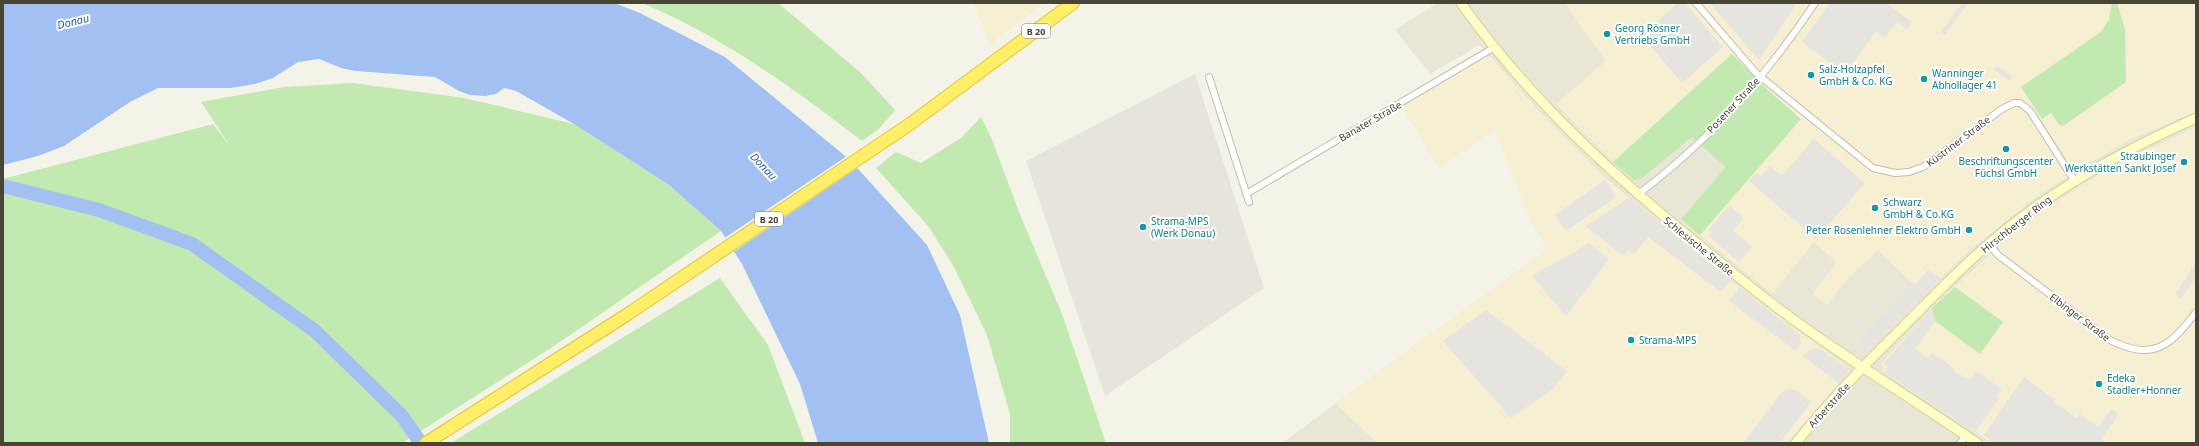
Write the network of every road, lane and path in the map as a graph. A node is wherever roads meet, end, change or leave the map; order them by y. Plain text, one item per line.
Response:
1 (1073, 3) edge
2 (1461, 3) edge
3 (1696, 3) edge
4 (1815, 3) edge
5 (1495, 47) junction
6 (1760, 76) junction
7 (1209, 77) dead end
8 (2196, 118) edge
9 (2074, 180) junction
10 (1246, 194) junction
11 (1637, 195) junction
12 (1248, 202) dead end
13 (1989, 244) junction
14 (2196, 312) edge
15 (1863, 368) junction
16 (1963, 439) edge
17 (426, 443) edge
18 (1796, 443) edge
19 (1977, 443) edge

1 - 17 highway, B 20
2 - 5 street, Schlesische Straße
3 - 6 street
4 - 6 street, Posener Straße
5 - 10 street, Banater Straße
5 - 11 street, Schlesische Straße
6 - 9 street, Küstriner Straße
6 - 11 street, Posener Straße
7 - 10 street
8 - 9 street, Hirschberger Ring
9 - 13 street, Hirschberger Ring
10 - 12 street
11 - 15 street, Schlesische Straße
13 - 14 street, Elbinger Straße
13 - 15 street, Hirschberger Ring
15 - 16 street, Schlesische Straße
15 - 18 street, Arberstraße
16 - 19 street, Schlesische Straße

